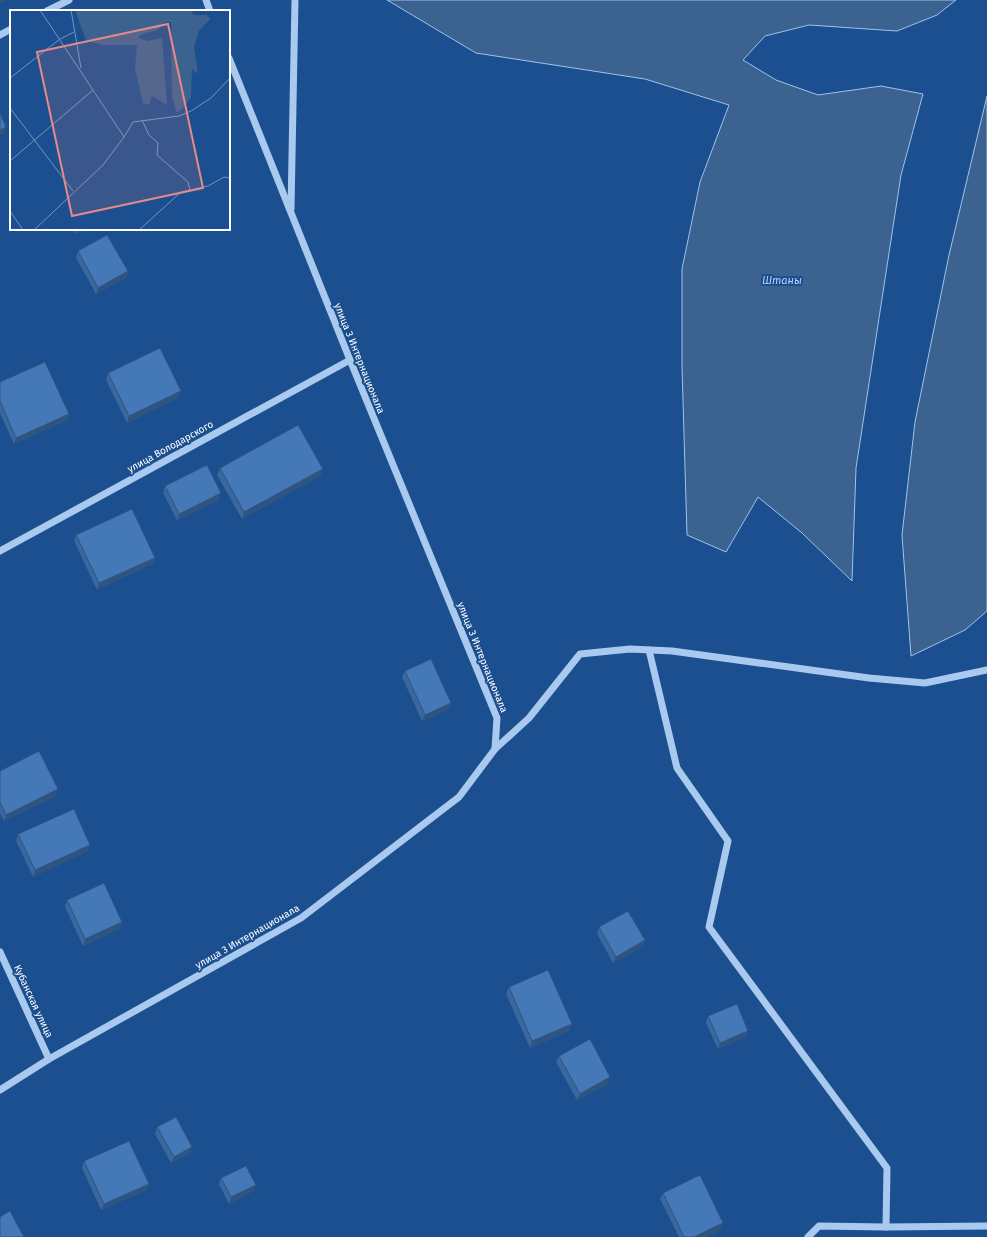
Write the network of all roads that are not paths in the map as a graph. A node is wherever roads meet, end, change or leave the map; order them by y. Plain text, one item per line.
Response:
1 (69, 0) edge
2 (206, 0) edge
3 (295, 0) edge
4 (49, 10) edge
5 (210, 10) edge
6 (10, 30) edge
7 (0, 35) edge
8 (230, 60) edge
9 (291, 213) junction
10 (350, 360) junction
11 (0, 551) edge
12 (649, 650) junction
13 (987, 670) edge
14 (494, 749) junction
15 (0, 952) edge
16 (49, 1059) junction
17 (0, 1090) edge
18 (987, 1226) edge
19 (886, 1228) junction
20 (808, 1237) edge

1 - 4 street
2 - 5 street
3 - 9 street
6 - 7 street
8 - 9 street, улица 3 Интернационала
9 - 10 street, улица 3 Интернационала
10 - 11 street, улица Володарского
10 - 14 street, улица 3 Интернационала
12 - 13 street
12 - 14 street
12 - 19 street
14 - 16 street, улица 3 Интернационала
15 - 16 street, Кубанская улица
16 - 17 street, улица 3 Интернационала
18 - 19 street
19 - 20 street

